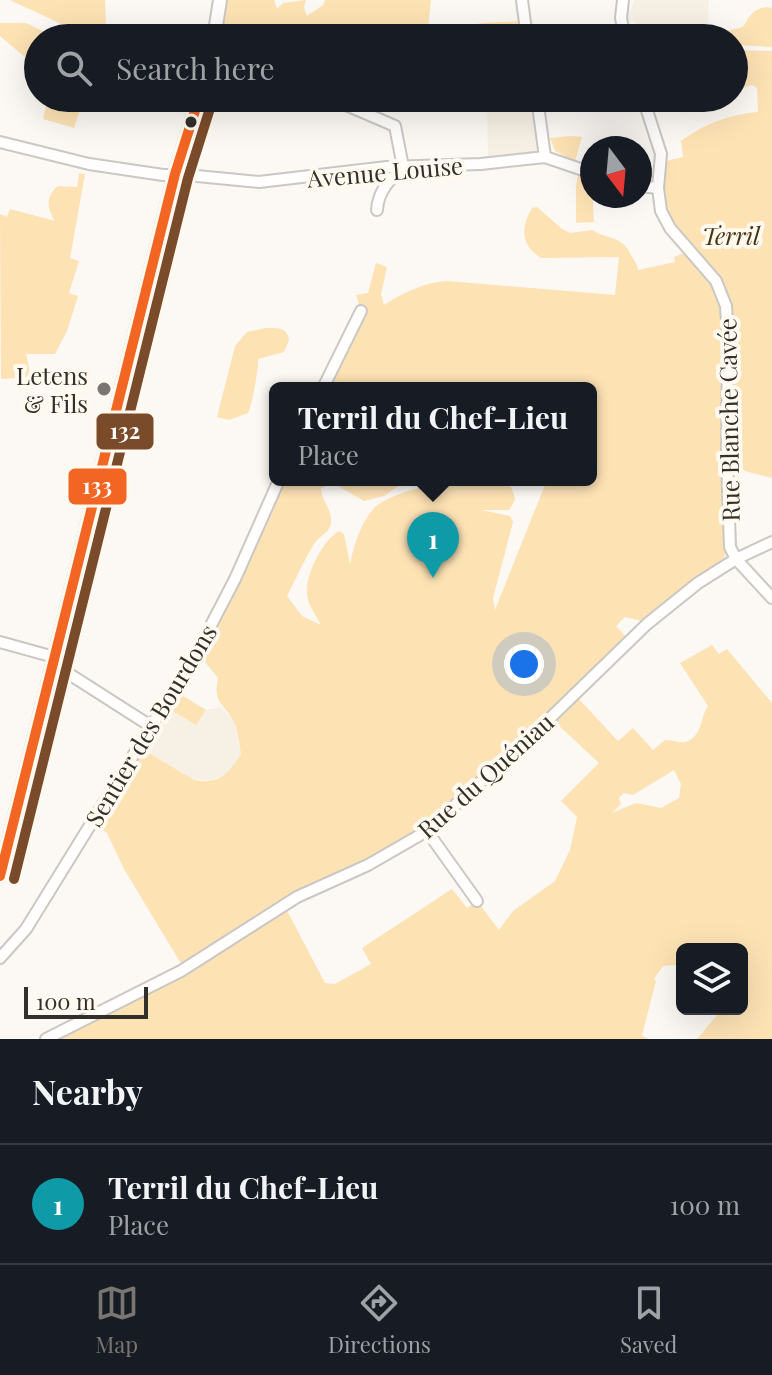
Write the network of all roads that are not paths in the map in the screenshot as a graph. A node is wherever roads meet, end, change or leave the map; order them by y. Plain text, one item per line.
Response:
1 (220, 0) edge
2 (522, 0) edge
3 (623, 0) edge
4 (216, 24) edge
5 (525, 24) edge
6 (622, 24) edge
7 (195, 112) edge
8 (362, 112) edge
9 (539, 112) edge
10 (648, 112) edge
11 (0, 142) edge
12 (545, 157) junction
13 (403, 167) junction
14 (580, 169) edge
15 (175, 174) junction
16 (652, 187) edge
17 (658, 188) junction
18 (377, 210) dead end
19 (361, 311) dead end
20 (326, 382) edge
21 (276, 486) edge
22 (772, 542) edge
23 (736, 559) junction
24 (772, 598) edge
25 (0, 642) edge
26 (53, 660) junction
27 (149, 725) junction
28 (427, 831) junction
29 (5, 834) edge
30 (0, 876) edge
31 (477, 901) dead end
32 (0, 958) edge
33 (46, 1039) edge

1 - 4 main road
2 - 5 street
3 - 6 street
7 - 15 main road
8 - 13 street
9 - 12 street
10 - 17 street
11 - 15 street, Avenue Louise
12 - 13 street, Avenue Louise
12 - 14 street, Avenue Louise
13 - 15 street, Avenue Louise
13 - 18 street
15 - 26 main road
16 - 17 street
17 - 23 street, Rue Blanche Cavée
19 - 20 street
21 - 27 street, Sentier des Bourdons
22 - 23 street, Rue du Quéniau
23 - 24 street
23 - 28 street, Rue du Quéniau
25 - 26 street
26 - 27 street
26 - 29 main road
27 - 32 street, Sentier des Bourdons
28 - 31 street
28 - 33 street, Rue du Quéniau
29 - 30 main road

